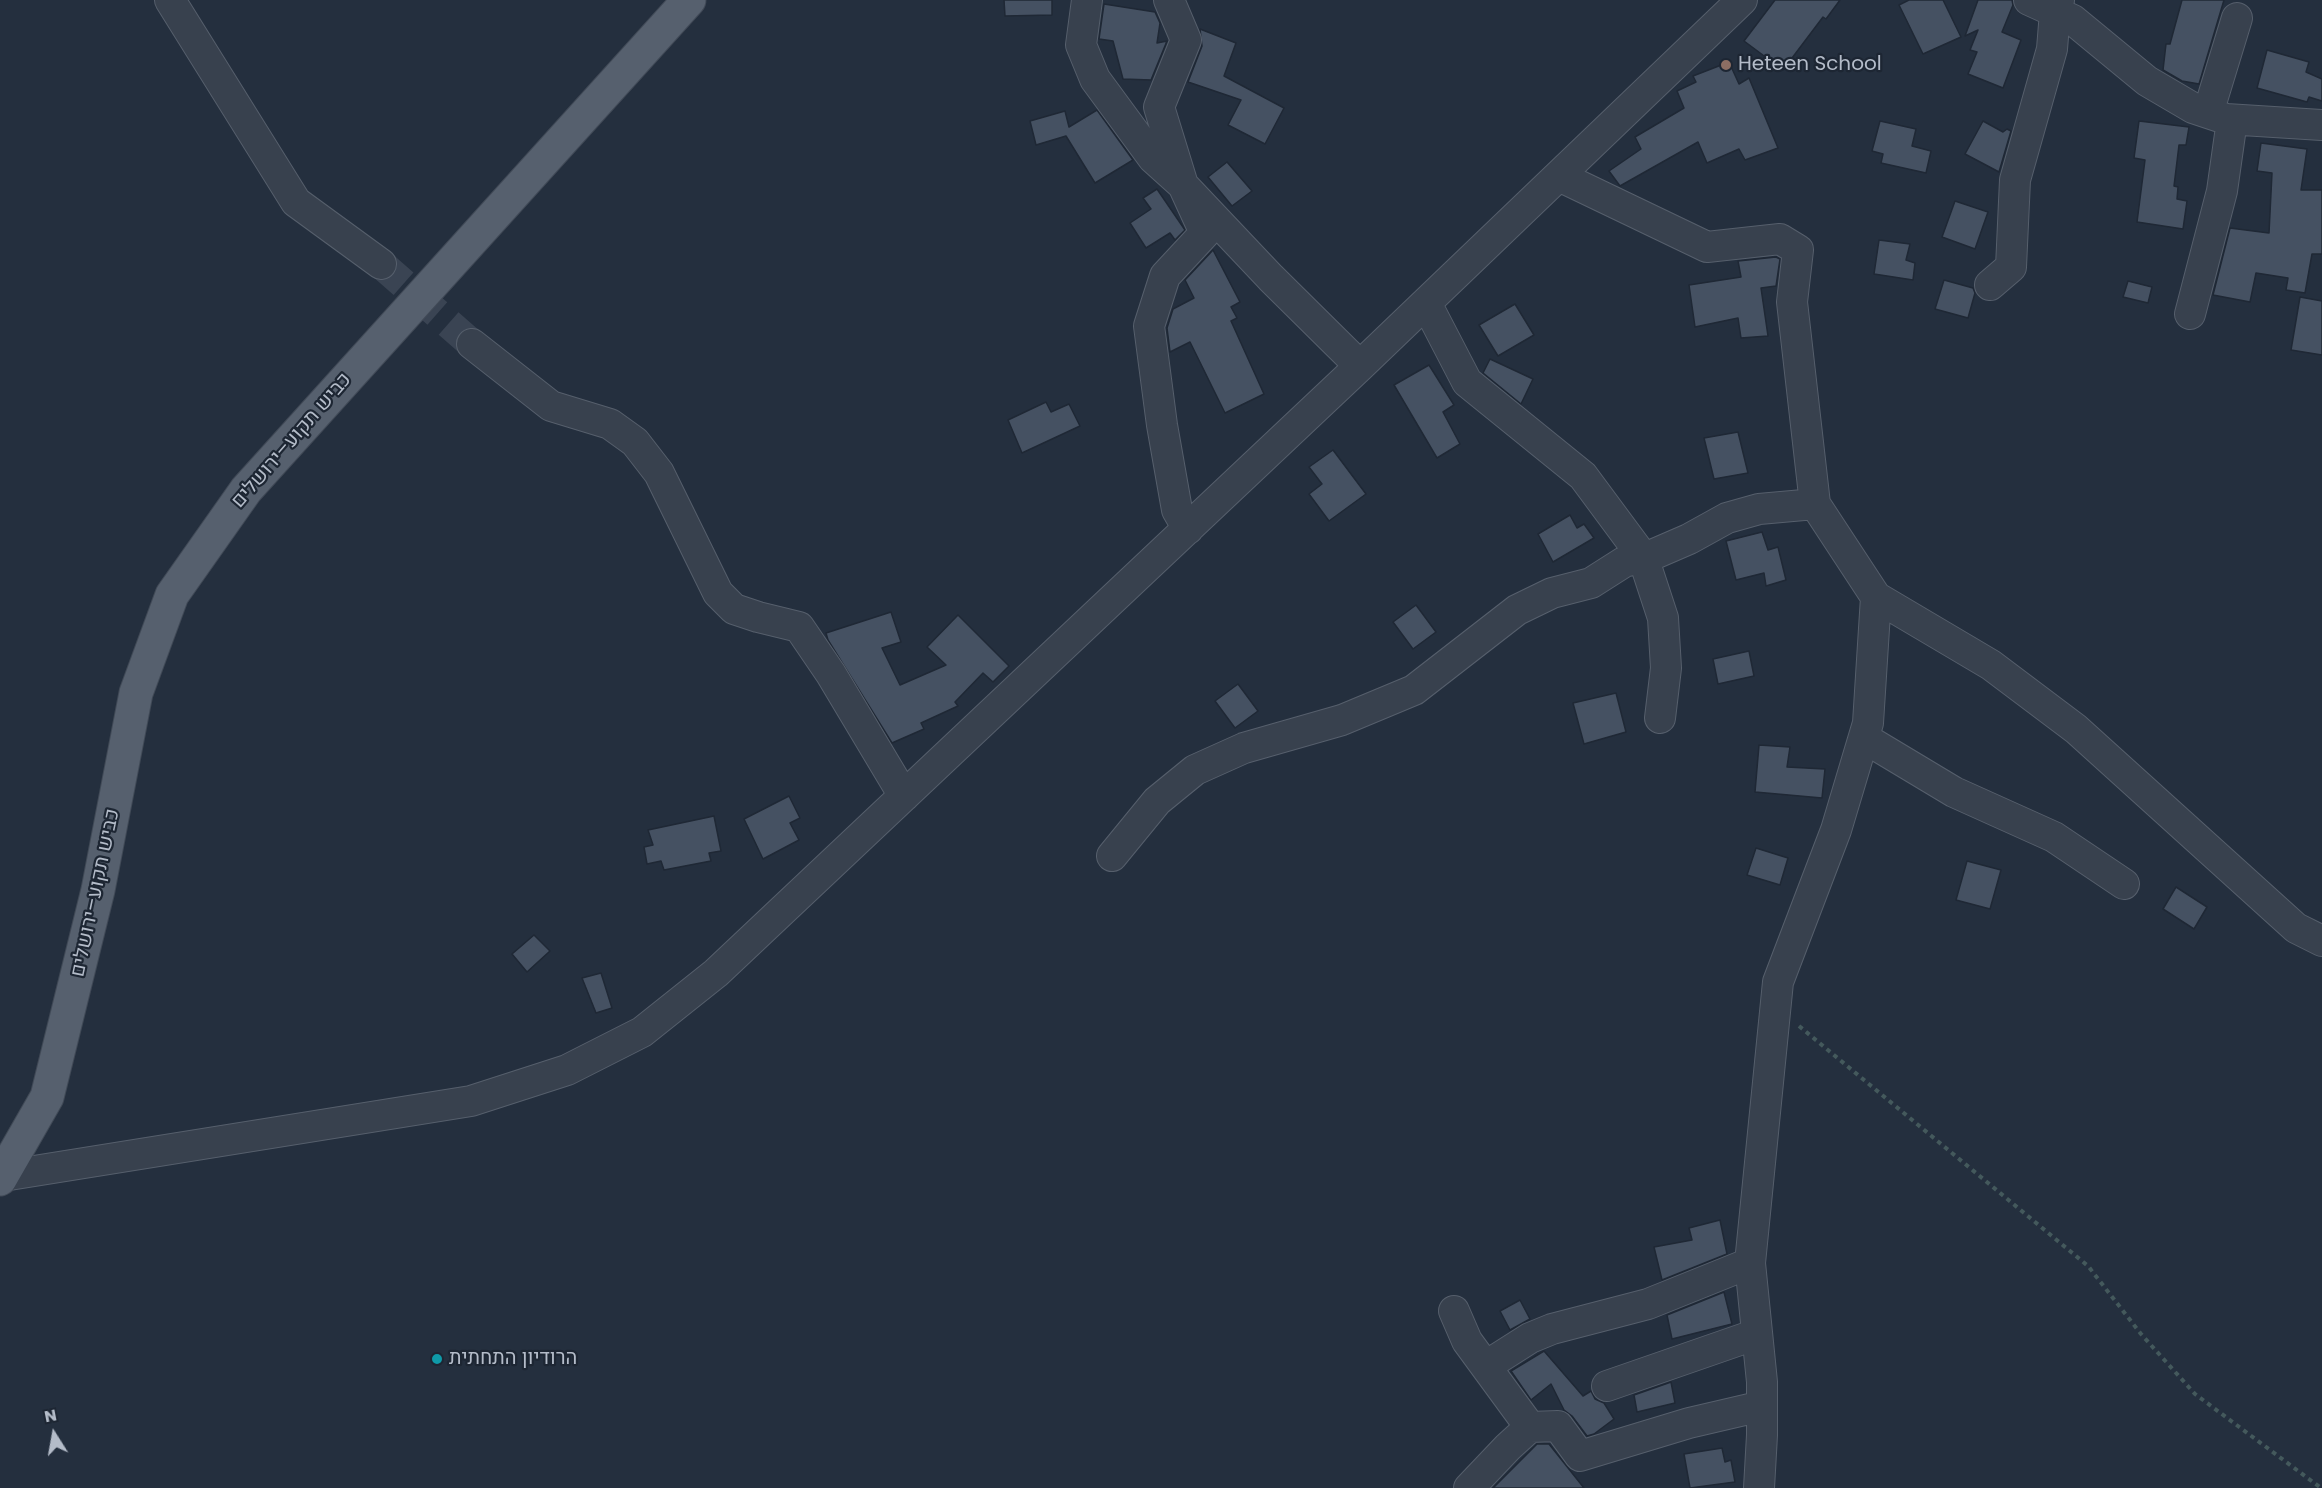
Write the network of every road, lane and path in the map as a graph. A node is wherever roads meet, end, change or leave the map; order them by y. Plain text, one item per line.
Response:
1 (170, 0) edge
2 (689, 0) edge
3 (1087, 0) edge
4 (1169, 0) edge
5 (1742, 0) edge
6 (2048, 4) edge
7 (2236, 18) dead end
8 (2220, 116) junction
9 (2322, 125) edge
10 (1558, 176) junction
11 (1183, 185) junction
12 (381, 264) tunnel mouth
13 (1990, 285) dead end
14 (1426, 303) junction
15 (2190, 314) dead end
16 (472, 344) tunnel mouth
17 (1360, 366) junction
18 (1815, 504) junction
19 (1188, 529) junction
20 (1643, 557) junction
21 (1876, 597) junction
22 (1660, 718) dead end
23 (1864, 738) junction
24 (904, 796) junction
25 (1112, 856) dead end
26 (2124, 884) dead end
27 (2322, 941) edge
28 (1775, 1006) junction
29 (2, 1178) edge
30 (1750, 1263) junction
31 (1454, 1311) dead end
32 (1757, 1334) junction
33 (1486, 1366) junction
34 (1607, 1386) dead end
35 (1762, 1407) junction
36 (1530, 1427) junction
37 (1469, 1488) edge
38 (1759, 1488) edge
39 (2321, 1488) edge

1 - 12 street
2 - 29 main road, כביש תקוע–ירושלים
3 - 11 street
4 - 11 street
5 - 10 street
6 - 8 street
6 - 13 street
7 - 8 street
8 - 9 street
8 - 15 street
10 - 14 street
10 - 18 street
11 - 17 street
11 - 19 street
14 - 17 street
14 - 20 street
16 - 24 street
17 - 19 street
18 - 20 street
18 - 21 street
19 - 24 street
20 - 22 street
20 - 25 street
21 - 23 street
21 - 27 street
23 - 26 street
23 - 28 street
24 - 29 street
28 - 30 street
28 - 39 path
30 - 32 street
30 - 33 street
31 - 33 street
32 - 34 street
32 - 35 street
33 - 36 street
35 - 36 street
35 - 38 street
36 - 37 street

